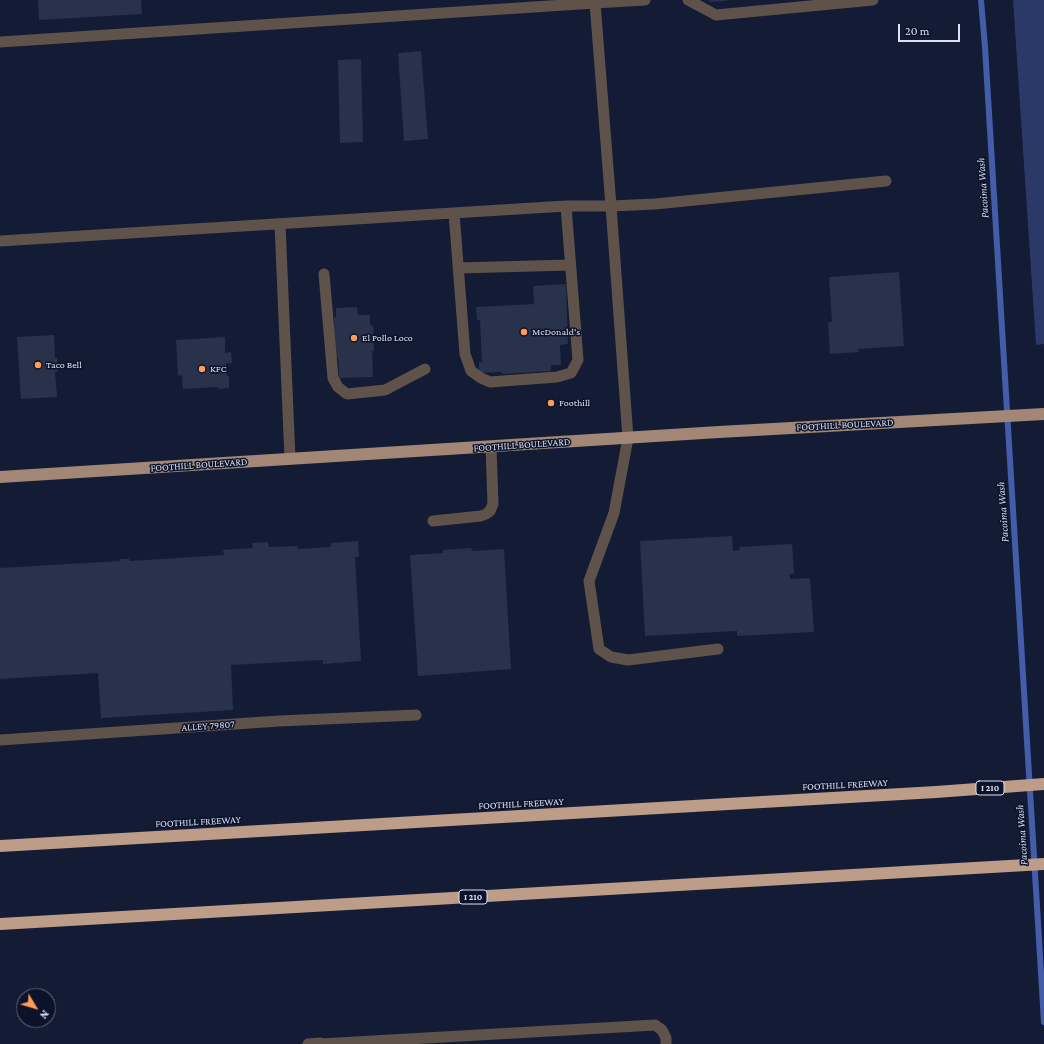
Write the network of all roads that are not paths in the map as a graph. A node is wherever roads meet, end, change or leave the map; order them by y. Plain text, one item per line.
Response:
1 (645, 0) edge
2 (688, 0) edge
3 (873, 0) edge
4 (594, 2) junction
5 (0, 42) edge
6 (886, 181) dead end
7 (566, 206) junction
8 (611, 206) junction
9 (454, 213) junction
10 (280, 224) junction
11 (0, 241) edge
12 (570, 265) junction
13 (458, 268) junction
14 (324, 274) dead end
15 (425, 369) dead end
16 (1044, 414) edge
17 (628, 438) junction
18 (491, 447) junction
19 (290, 459) junction
20 (0, 477) edge
21 (433, 521) dead end
22 (718, 649) dead end
23 (416, 716) dead end
24 (0, 740) edge
25 (1044, 784) edge
26 (0, 846) edge
27 (1044, 864) edge
28 (0, 924) edge
29 (478, 1039) edge
30 (308, 1044) edge
31 (320, 1044) edge
32 (666, 1044) edge

1 - 4 lane
2 - 3 lane
4 - 5 lane
4 - 8 lane
6 - 8 lane
7 - 8 lane
7 - 9 lane
7 - 12 lane
8 - 17 lane
9 - 10 lane
9 - 13 lane
10 - 11 lane
10 - 19 lane
12 - 13 lane
12 - 13 lane
14 - 15 lane
16 - 17 main road, FOOTHILL BOULEVARD
17 - 18 main road, FOOTHILL BOULEVARD
17 - 22 lane
18 - 19 main road, FOOTHILL BOULEVARD
18 - 21 lane
19 - 20 main road, FOOTHILL BOULEVARD
23 - 24 lane, ALLEY 79807
25 - 26 highway, FOOTHILL FREEWAY / I 210
27 - 28 highway, I 210
29 - 31 lane
29 - 32 lane
30 - 31 lane

